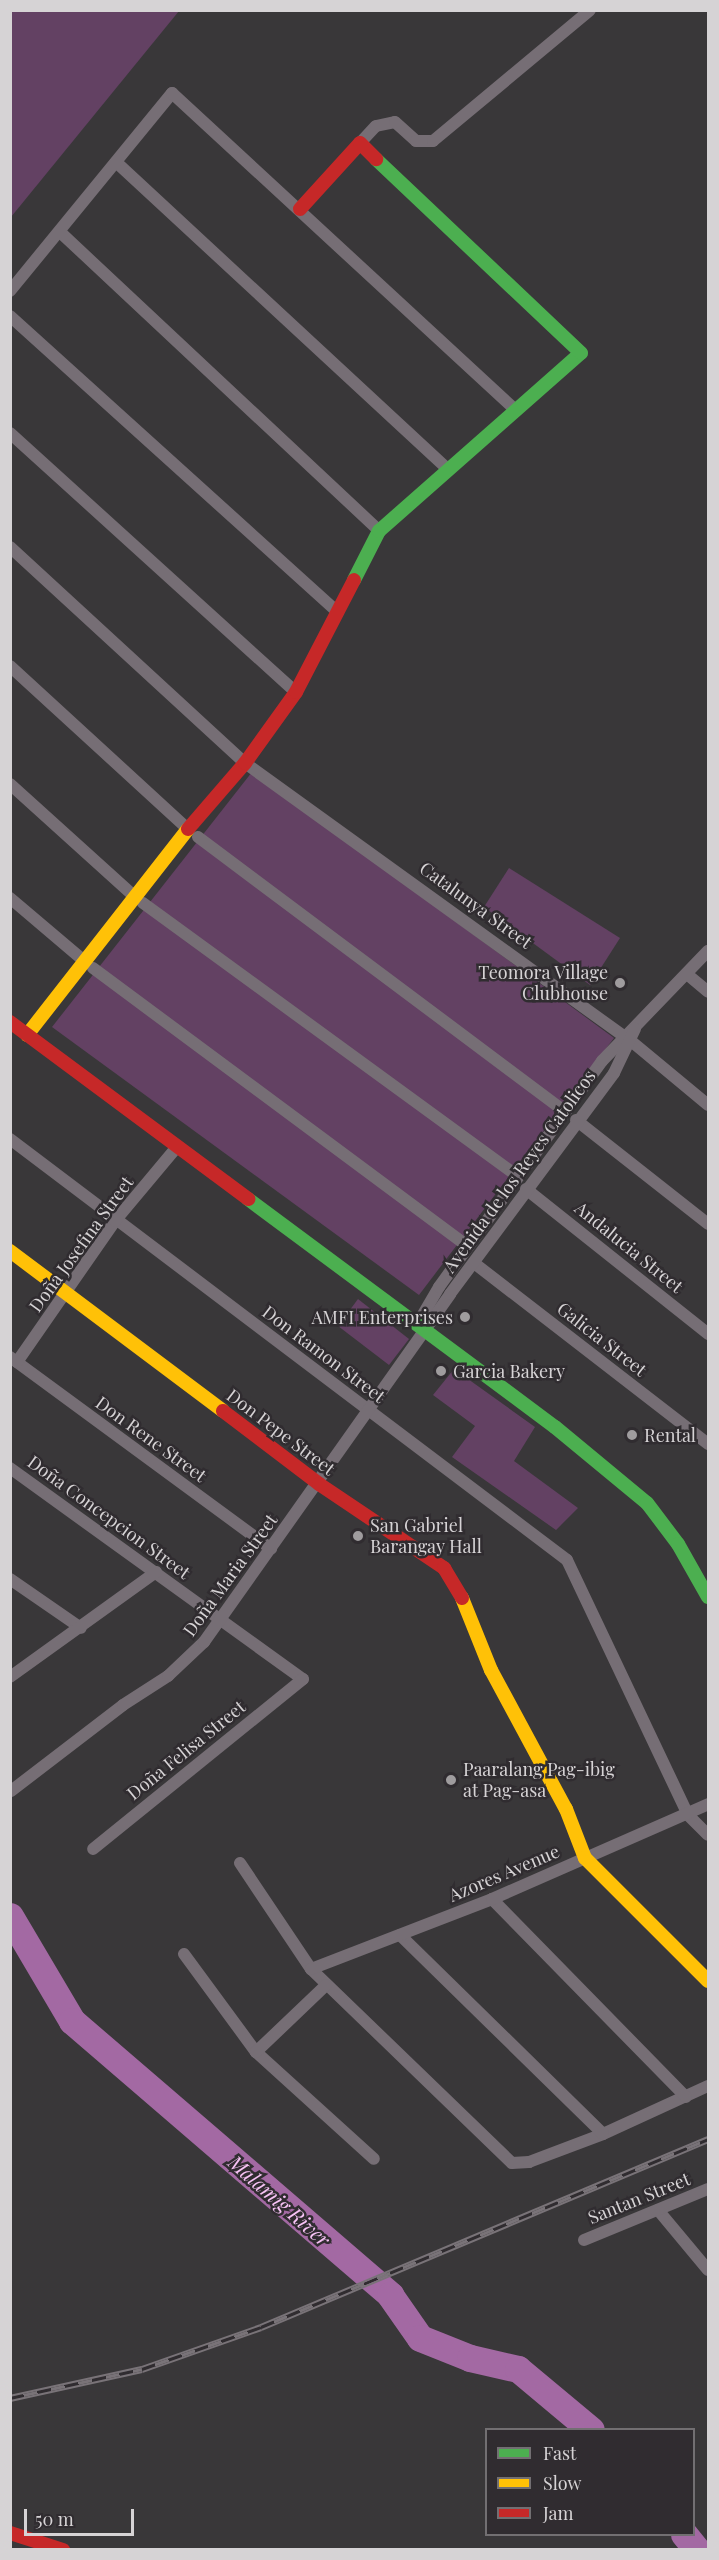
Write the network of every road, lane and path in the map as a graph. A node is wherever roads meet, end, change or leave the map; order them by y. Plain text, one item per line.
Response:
1 (590, 10) edge
2 (360, 143) junction
3 (116, 162) junction
4 (300, 209) junction
5 (60, 232) junction
6 (10, 291) edge
7 (10, 316) edge
8 (515, 410) junction
9 (10, 433) edge
10 (447, 468) junction
11 (379, 531) junction
12 (10, 547) edge
13 (338, 612) junction
14 (10, 666) edge
15 (296, 692) junction
16 (245, 763) junction
17 (10, 784) edge
18 (193, 833) junction
19 (10, 898) edge
20 (140, 900) junction
21 (708, 951) edge
22 (88, 964) junction
23 (688, 975) junction
24 (708, 992) edge
25 (10, 1022) edge
26 (27, 1035) junction
27 (630, 1036) junction
28 (708, 1105) edge
29 (566, 1112) junction
30 (576, 1120) junction
31 (10, 1139) edge
32 (176, 1149) junction
33 (517, 1176) junction
34 (526, 1189) junction
35 (116, 1221) junction
36 (708, 1224) edge
37 (468, 1247) junction
38 (10, 1251) edge
39 (474, 1263) junction
40 (67, 1294) junction
41 (422, 1327) junction
42 (708, 1334) edge
43 (14, 1359) edge
44 (369, 1411) junction
45 (708, 1444) edge
46 (10, 1468) edge
47 (319, 1484) junction
48 (271, 1549) junction
49 (156, 1572) junction
50 (10, 1579) edge
51 (708, 1597) edge
52 (219, 1619) junction
53 (81, 1628) junction
54 (10, 1677) edge
55 (303, 1679) joint
56 (11, 1791) edge
57 (708, 1804) edge
58 (688, 1815) junction
59 (708, 1835) edge
60 (93, 1849) dead end
61 (585, 1858) junction
62 (240, 1863) dead end
63 (492, 1899) junction
64 (400, 1935) junction
65 (184, 1954) dead end
66 (310, 1969) junction
67 (708, 1981) edge
68 (326, 1985) junction
69 (256, 2052) junction
70 (708, 2086) edge
71 (686, 2097) junction
72 (603, 2134) junction
73 (374, 2159) dead end
74 (708, 2189) edge
75 (658, 2210) junction
76 (584, 2241) dead end
77 (708, 2270) edge
78 (10, 2533) edge
79 (63, 2550) edge

1 - 2 street
2 - 4 street
2 - 8 street
3 - 4 street
3 - 5 street
3 - 10 street
4 - 8 street
5 - 6 street
5 - 11 street
7 - 13 street
8 - 10 street
9 - 15 street
10 - 11 street
11 - 13 street
12 - 16 street, Catalunya Street
13 - 15 street
14 - 18 street
15 - 16 street
16 - 18 street
16 - 27 street, Catalunya Street
17 - 20 street
18 - 20 street
18 - 29 street
19 - 22 street
20 - 22 street
20 - 33 street
21 - 23 street, Avenida de los Reyes Catolicos
22 - 26 street
22 - 37 street
23 - 24 street
23 - 27 street, Avenida de los Reyes Catolicos
25 - 26 street
26 - 32 street
27 - 28 street, Catalunya Street
27 - 29 street, Avenida de los Reyes Catolicos
27 - 30 street, Avenida de los Reyes Catolicos
29 - 33 street, Avenida de los Reyes Catolicos
30 - 34 street, Avenida de los Reyes Catolicos
30 - 36 street
31 - 35 street, Don Ramon Street
32 - 35 street, Doña Josefina Street
32 - 41 street
33 - 37 street, Avenida de los Reyes Catolicos
34 - 39 street, Avenida de los Reyes Catolicos
34 - 42 street, Andalucia Street
35 - 40 street, Doña Josefina Street
35 - 44 street, Don Ramon Street
37 - 41 street, Avenida de los Reyes Catolicos
38 - 40 street, Don Pepe Street
39 - 41 street, Avenida de los Reyes Catolicos
39 - 45 street, Galicia Street
40 - 43 street, Doña Josefina Street
40 - 47 street, Don Pepe Street
41 - 44 street, Doña Maria Street
41 - 51 street
43 - 48 street, Don Rene Street
44 - 47 street, Doña Maria Street
44 - 58 street, Don Ramon Street
46 - 49 street, Doña Concepcion Street
47 - 48 street, Doña Maria Street
47 - 61 street, Don Pepe Street
48 - 52 street, Doña Maria Street
49 - 52 street, Doña Concepcion Street
49 - 53 street
50 - 53 street
52 - 55 street, Doña Concepcion Street
52 - 56 street, Doña Maria Street
53 - 54 street
55 - 60 street, Doña Felisa Street
57 - 58 street, Azores Avenue
58 - 59 street, Don Ramon Street
58 - 61 street, Azores Avenue
61 - 63 street, Azores Avenue
61 - 67 street
62 - 66 street
63 - 64 street, Azores Avenue
63 - 71 street
64 - 66 street, Azores Avenue
64 - 72 street
65 - 69 street
66 - 68 street
68 - 69 street
68 - 72 street
69 - 73 street
70 - 71 street
71 - 72 street
74 - 75 street, Santan Street
75 - 76 street, Santan Street
75 - 77 street
78 - 79 street

